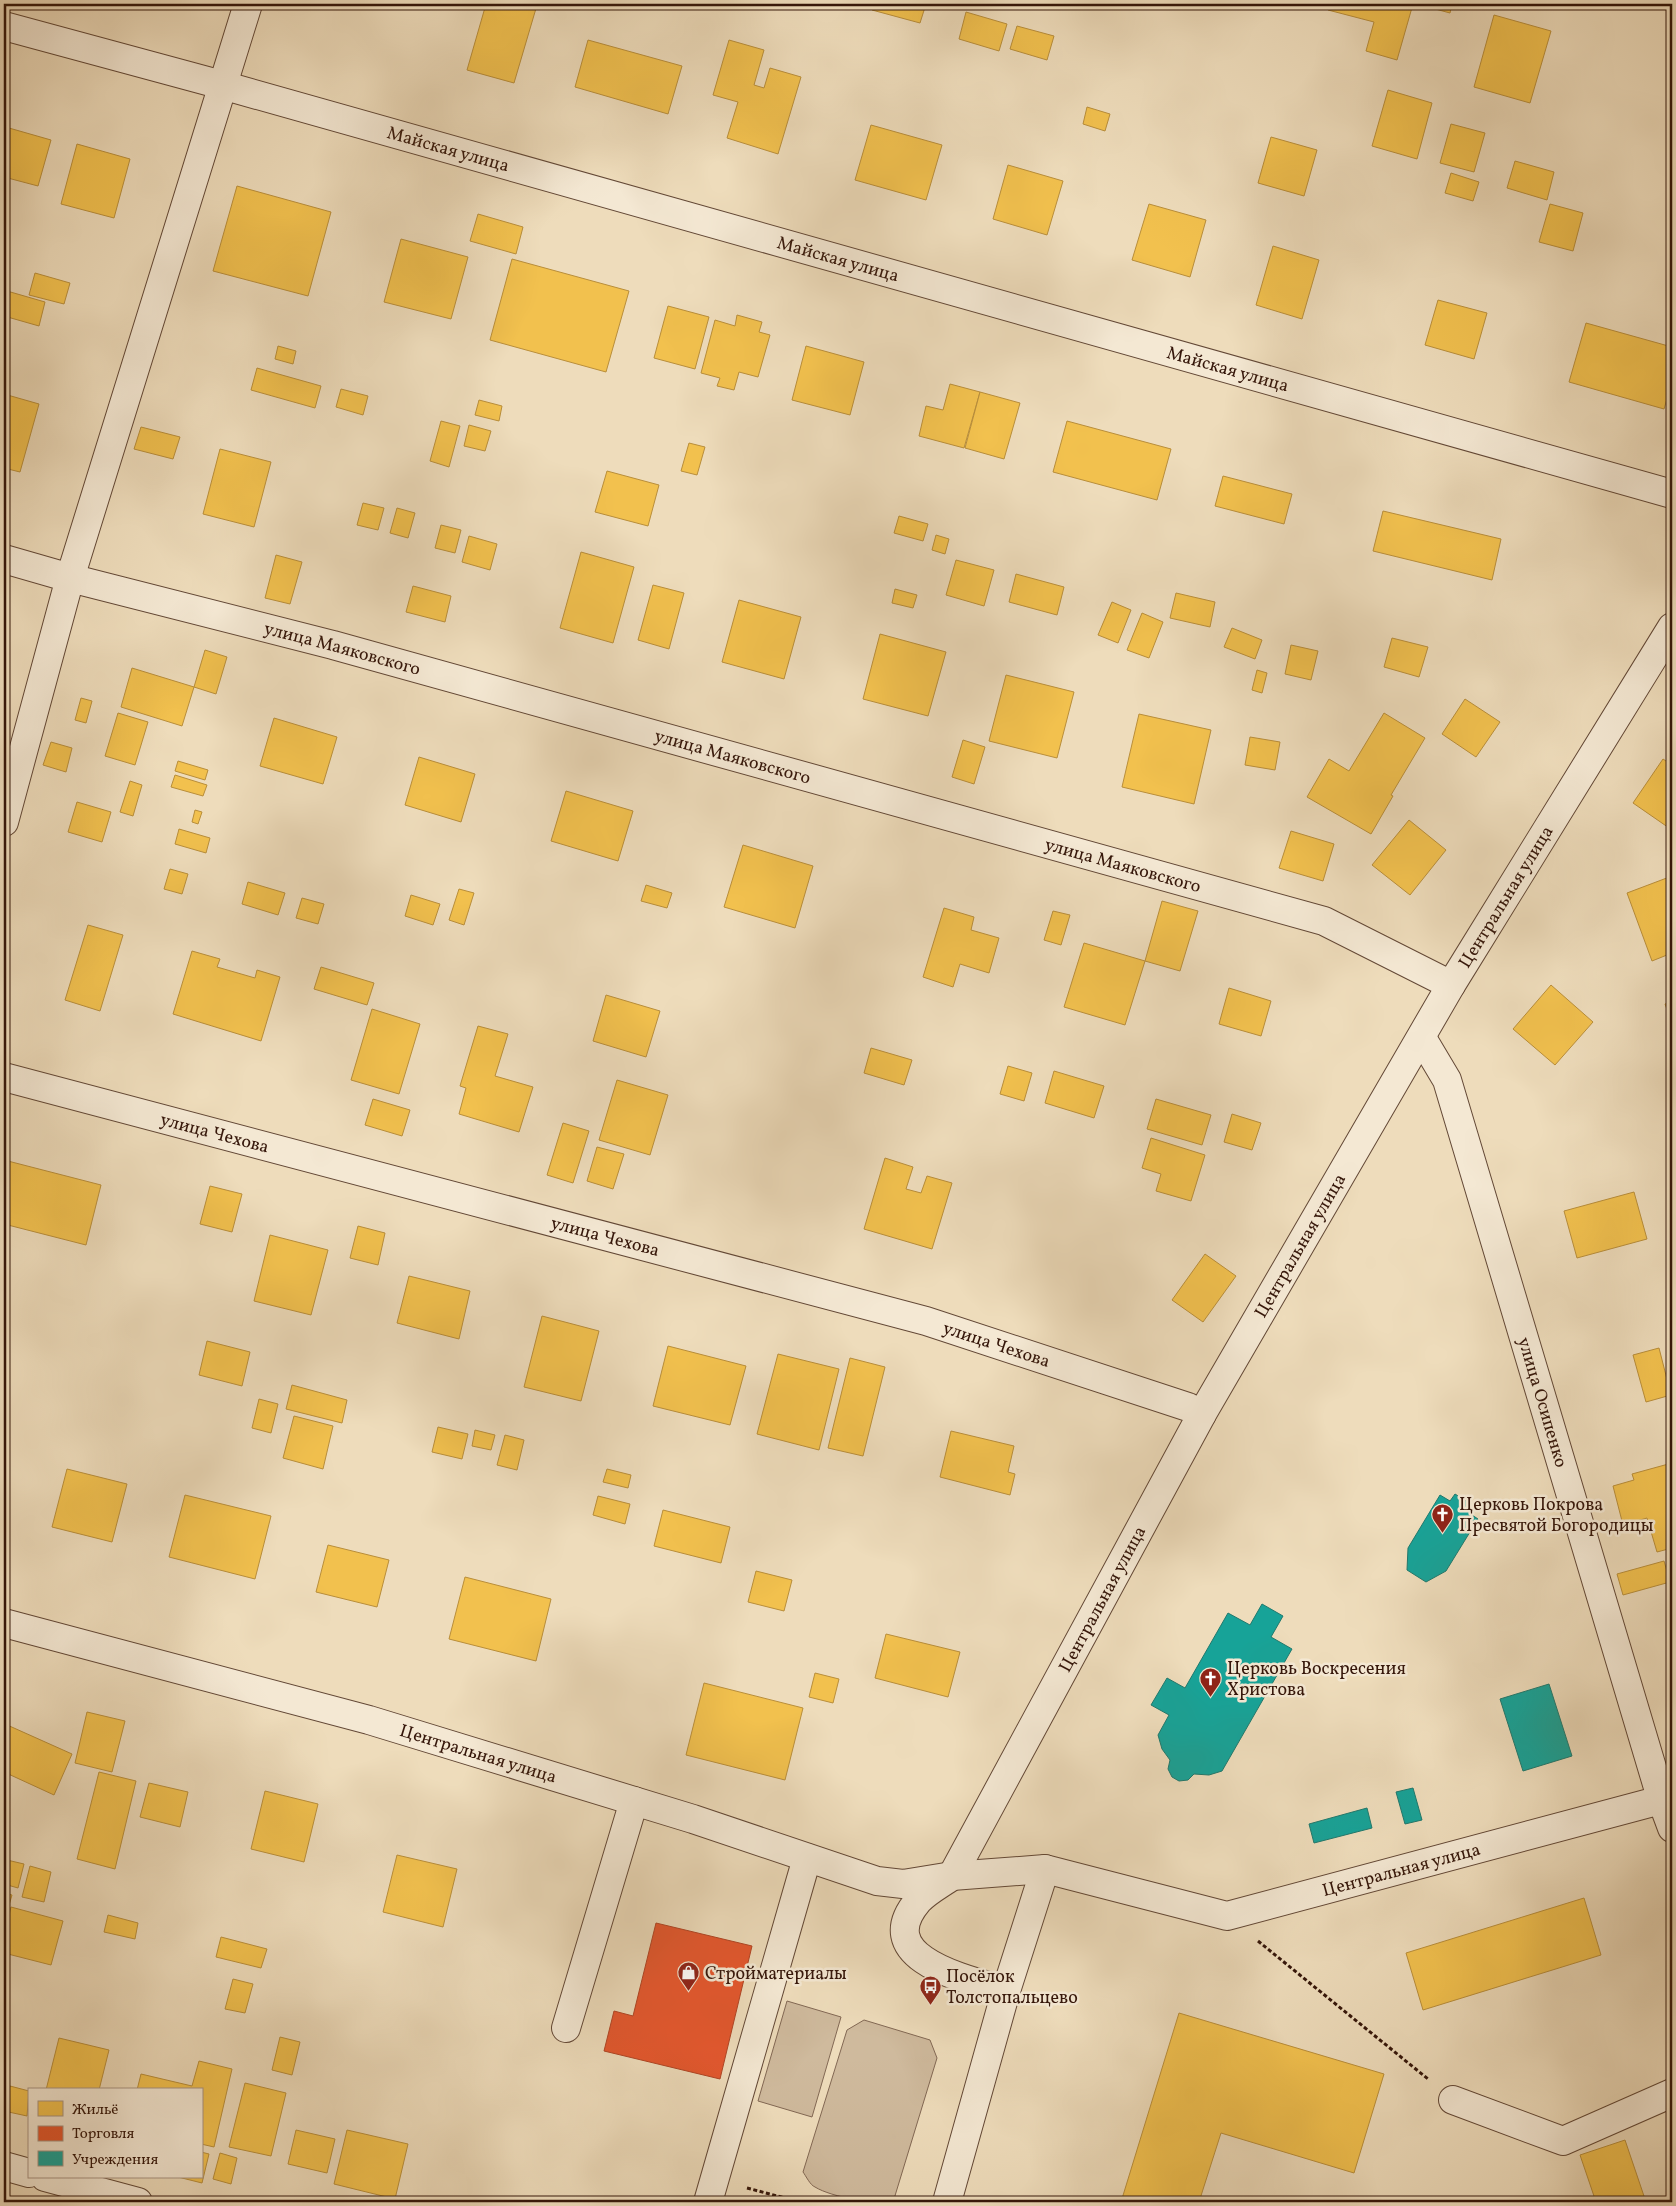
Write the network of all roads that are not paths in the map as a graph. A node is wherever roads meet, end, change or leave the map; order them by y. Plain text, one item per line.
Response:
1 (248, 4) edge
2 (4, 26) edge
3 (222, 85) junction
4 (1672, 494) edge
5 (4, 559) edge
6 (70, 578) junction
7 (1672, 627) edge
8 (4, 822) edge
9 (1451, 985) junction
10 (1422, 1038) junction
11 (4, 1077) edge
12 (1202, 1414) junction
13 (4, 1623) edge
14 (1667, 1799) edge
15 (634, 1801) junction
16 (1672, 1828) edge
17 (807, 1858) junction
18 (1045, 1869) junction
19 (952, 1876) junction
20 (1006, 1991) junction
21 (566, 2028) dead end
22 (1672, 2093) edge
23 (1453, 2100) road end
24 (4, 2166) edge
25 (28, 2173) edge
26 (49, 2178) edge
27 (711, 2191) edge
28 (138, 2202) edge
29 (947, 2202) edge

1 - 3 street
2 - 3 street, Майская улица
3 - 4 street, Майская улица
3 - 6 street
5 - 6 street, улица Маяковского
6 - 8 street
6 - 9 street, улица Маяковского
7 - 9 street, Центральная улица
9 - 10 street, Центральная улица
10 - 12 street, Центральная улица
10 - 14 street, улица Осипенко
11 - 12 street, улица Чехова
12 - 19 street, Центральная улица
13 - 15 street, Центральная улица
14 - 16 street, улица Осипенко
14 - 18 street, Центральная улица
15 - 17 street, Центральная улица
15 - 21 street
17 - 19 street, Центральная улица
17 - 27 street
18 - 19 street, Центральная улица
18 - 20 street
19 - 20 street
20 - 29 street
22 - 23 street
24 - 25 street
26 - 28 street

